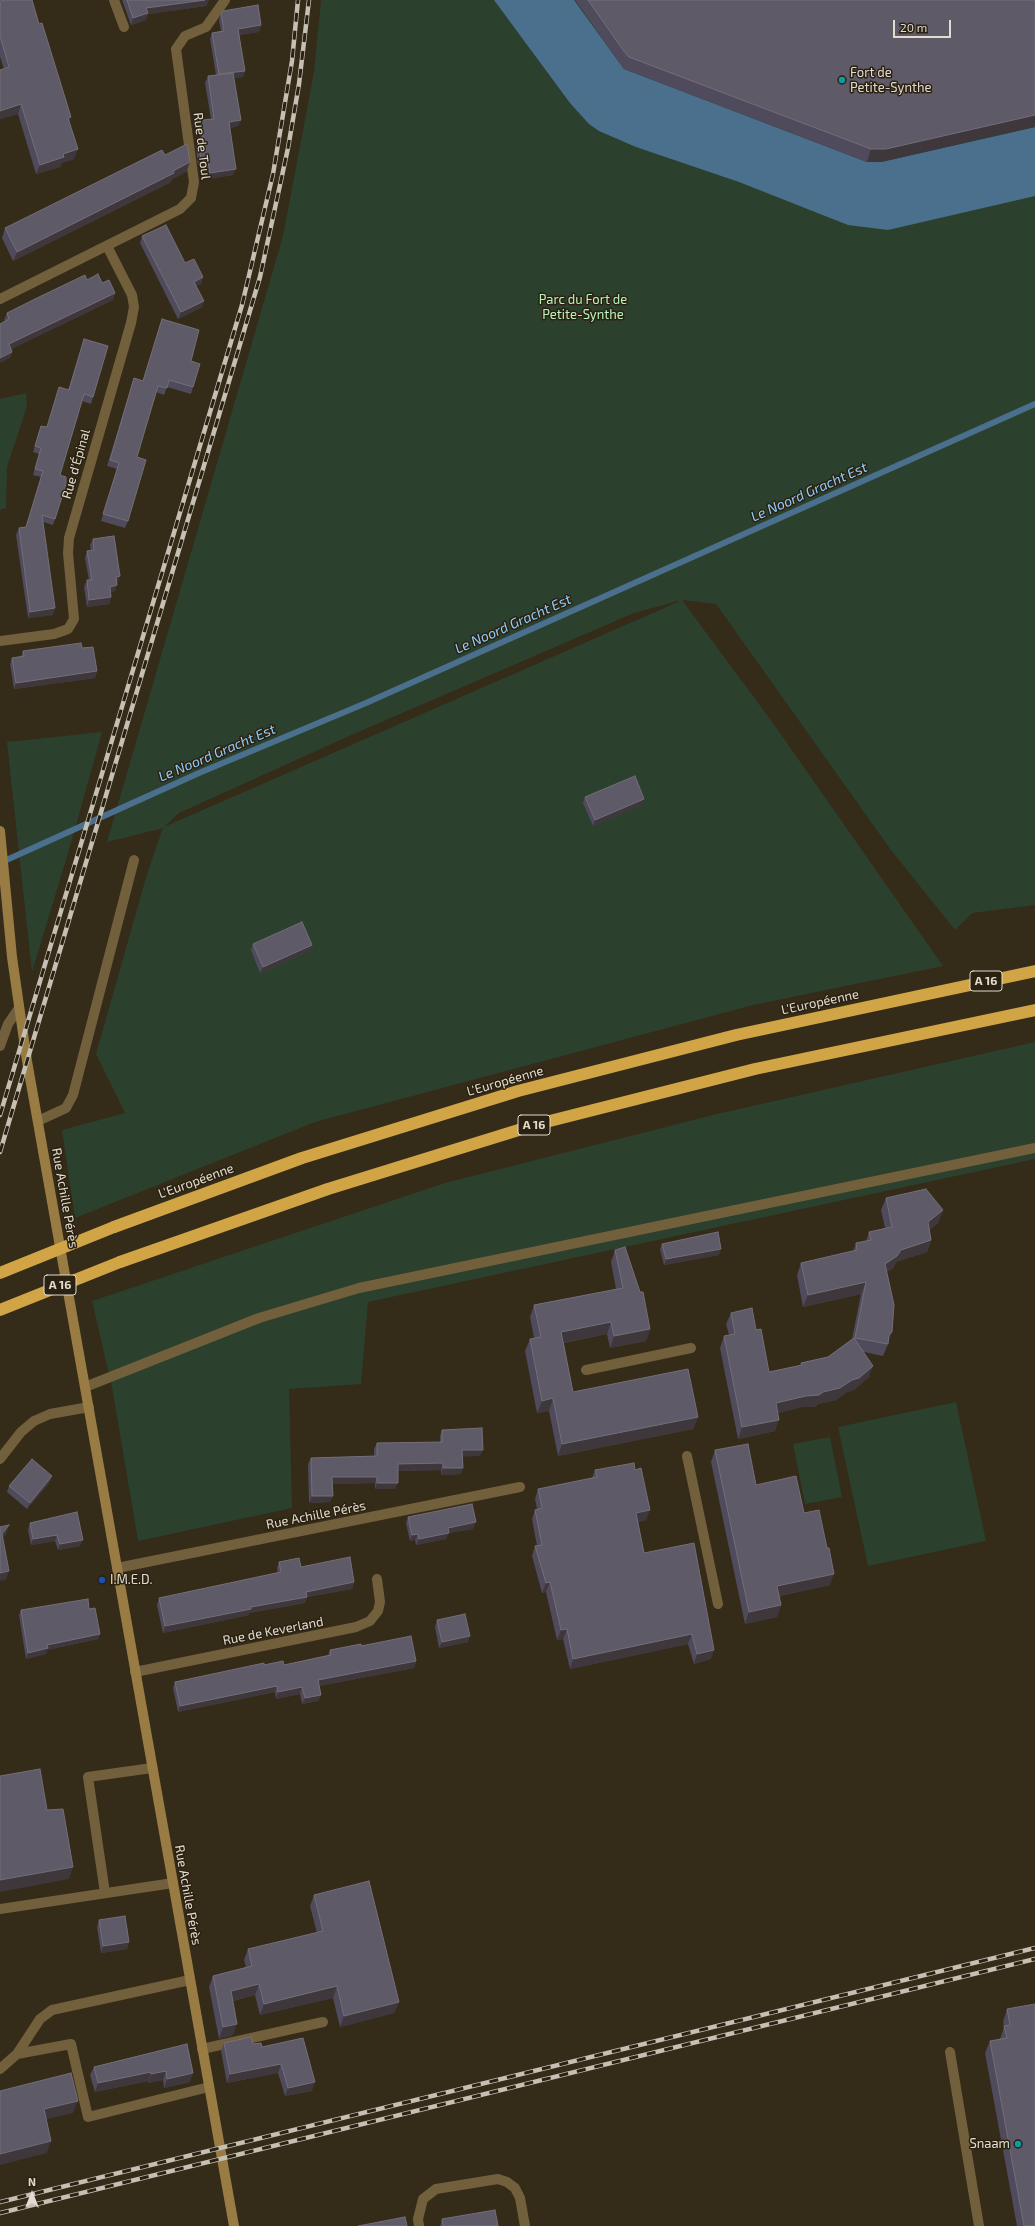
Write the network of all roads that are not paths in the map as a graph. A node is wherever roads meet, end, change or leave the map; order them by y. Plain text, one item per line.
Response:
1 (114, 0) edge
2 (225, 0) edge
3 (124, 27) dead end
4 (107, 246) junction
5 (0, 299) edge
6 (0, 641) edge
7 (0, 834) edge
8 (134, 860) dead end
9 (1031, 972) edge
10 (19, 1008) junction
11 (1035, 1010) edge
12 (0, 1046) edge
13 (38, 1121) junction
14 (1035, 1148) edge
15 (0, 1273) edge
16 (0, 1310) edge
17 (691, 1348) dead end
18 (586, 1370) dead end
19 (85, 1387) junction
20 (89, 1407) junction
21 (687, 1456) dead end
22 (0, 1458) edge
23 (520, 1487) dead end
24 (117, 1568) junction
25 (377, 1579) dead end
26 (718, 1604) dead end
27 (136, 1672) junction
28 (152, 1768) junction
29 (173, 1884) junction
30 (105, 1894) junction
31 (0, 1909) edge
32 (190, 1980) junction
33 (323, 2022) dead end
34 (202, 2049) junction
35 (950, 2052) dead end
36 (17, 2054) junction
37 (0, 2069) edge
38 (209, 2087) junction
39 (234, 2226) edge
40 (419, 2226) edge
41 (525, 2226) edge
42 (979, 2226) edge

1 - 3 street
2 - 4 street, Rue de Toul
4 - 5 street, Rue de Toul
4 - 6 street, Rue d'Épinal
7 - 10 street, Rue Achille Pérès
8 - 13 street
9 - 15 highway, L'Européenne / A 16, bridge
10 - 12 street
10 - 13 street, Rue Achille Pérès
11 - 16 highway, A 16, bridge
13 - 19 street, Rue Achille Pérès
14 - 19 street
17 - 18 street
19 - 20 street, Rue Achille Pérès
20 - 22 street
20 - 24 street, Rue Achille Pérès
21 - 26 street
23 - 24 street, Rue Achille Pérès
24 - 27 street, Rue Achille Pérès
25 - 27 street, Rue de Keverland
27 - 28 street, Rue Achille Pérès
28 - 29 street, Rue Achille Pérès
28 - 30 street
29 - 30 street
29 - 32 street, Rue Achille Pérès
30 - 31 street
32 - 34 street, Rue Achille Pérès
32 - 36 street
33 - 34 street
34 - 38 street, Rue Achille Pérès
35 - 42 street
36 - 37 street
36 - 38 street
38 - 39 street, Rue Achille Pérès
40 - 41 street

